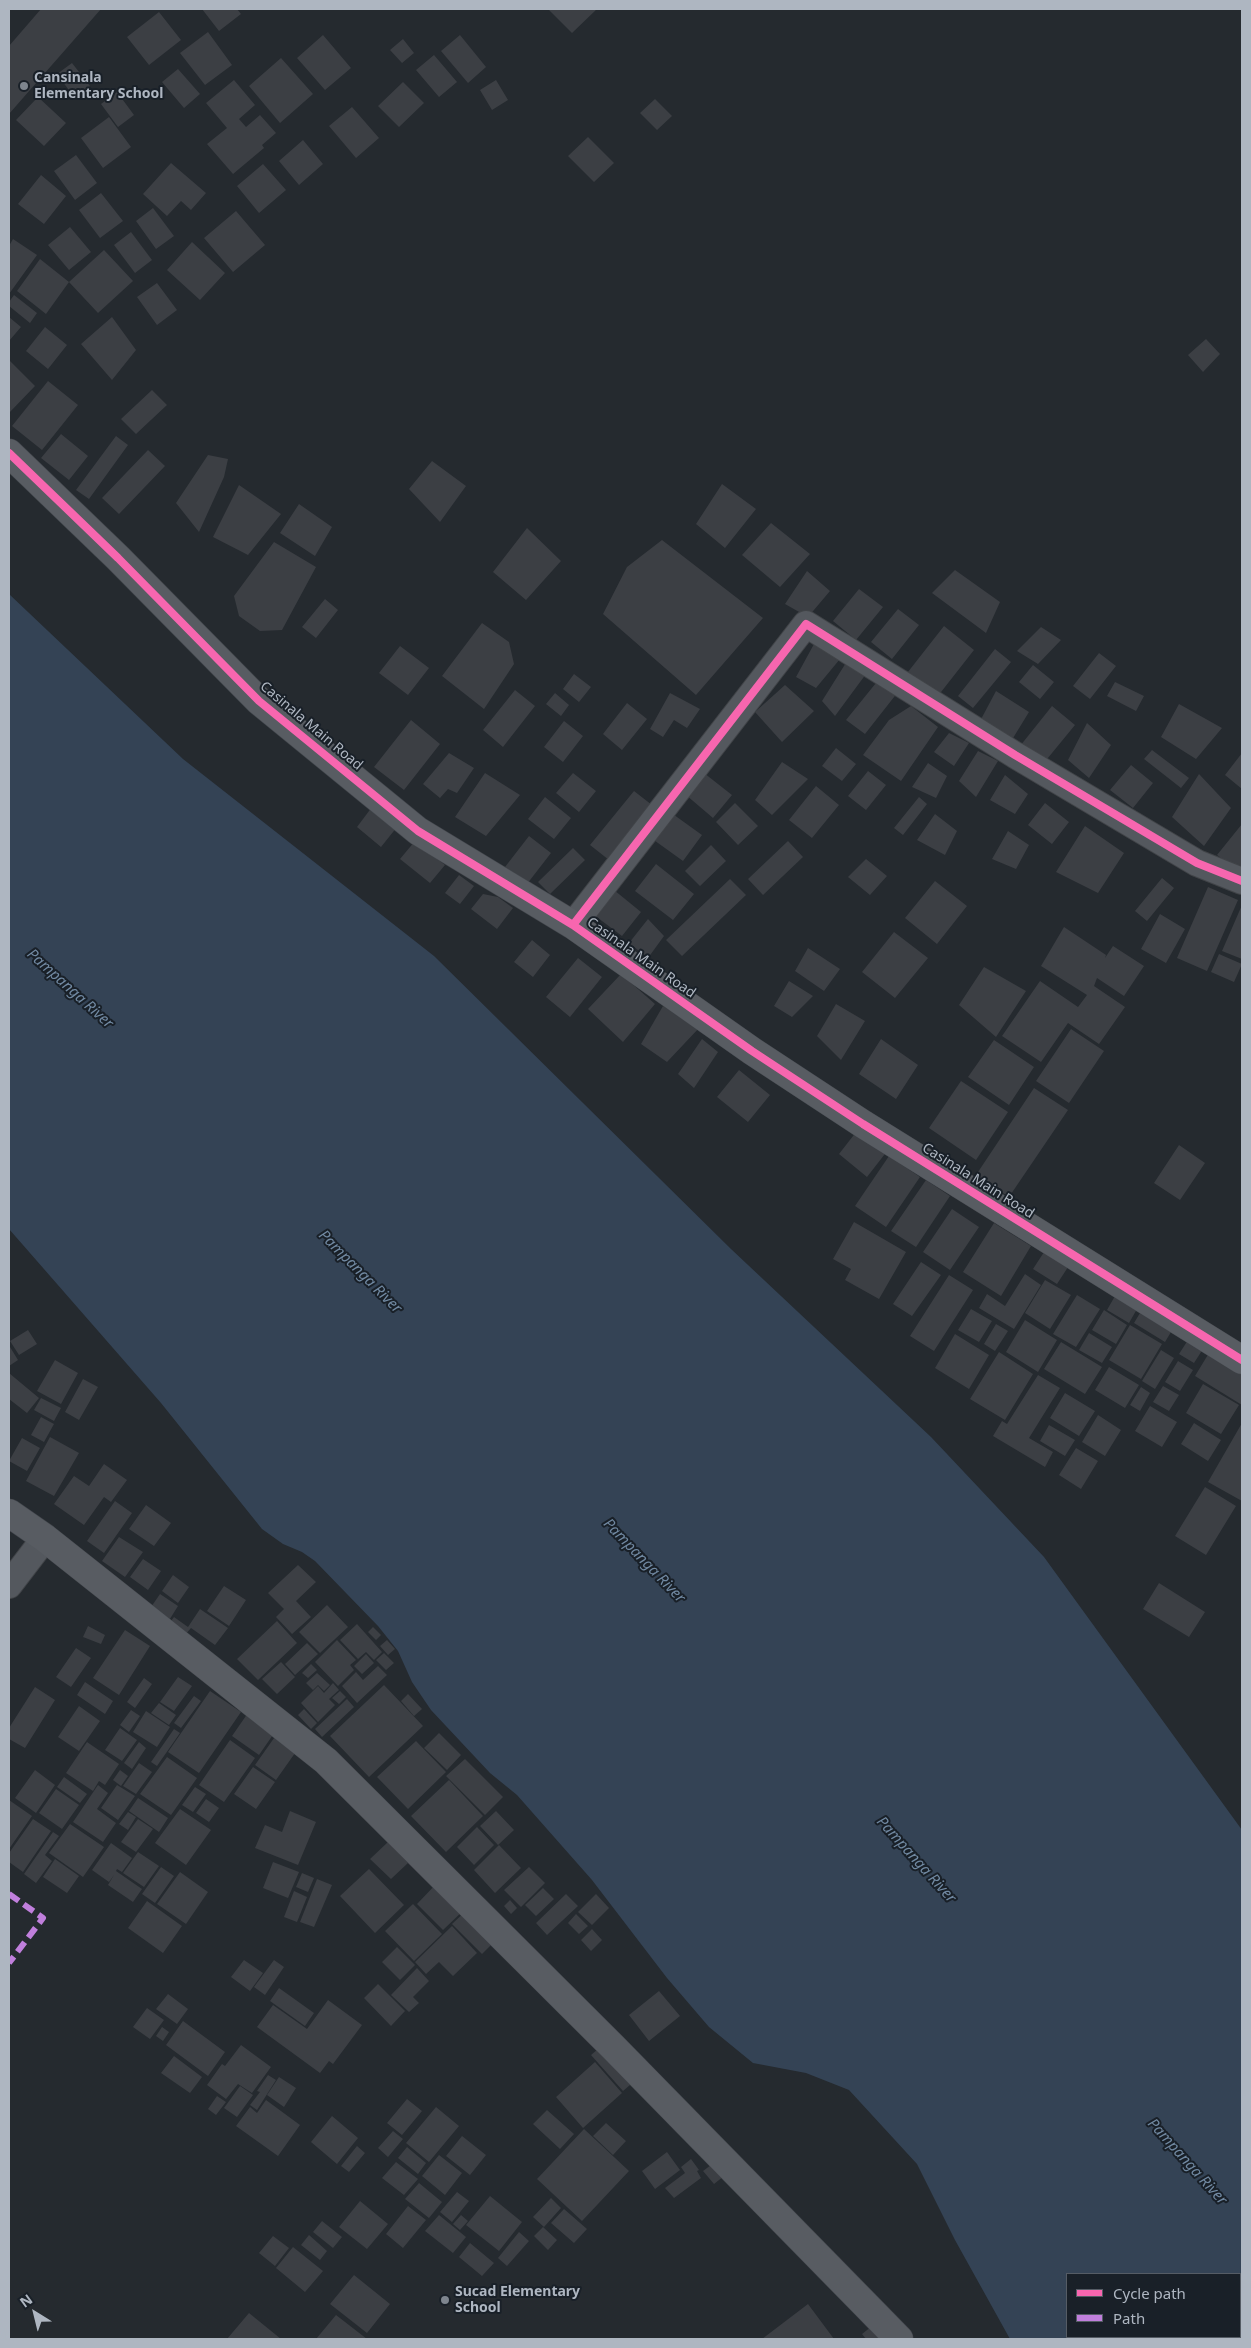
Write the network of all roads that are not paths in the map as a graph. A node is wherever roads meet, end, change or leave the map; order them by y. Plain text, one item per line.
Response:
1 (9, 453) edge
2 (1242, 881) edge
3 (573, 925) junction
4 (1242, 1360) edge
5 (9, 1514) edge
6 (45, 1538) junction
7 (9, 1585) edge
8 (899, 2339) edge

1 - 3 street, Casinala Main Road
2 - 3 street
3 - 4 street, Casinala Main Road
5 - 6 street
6 - 7 street
6 - 8 street

